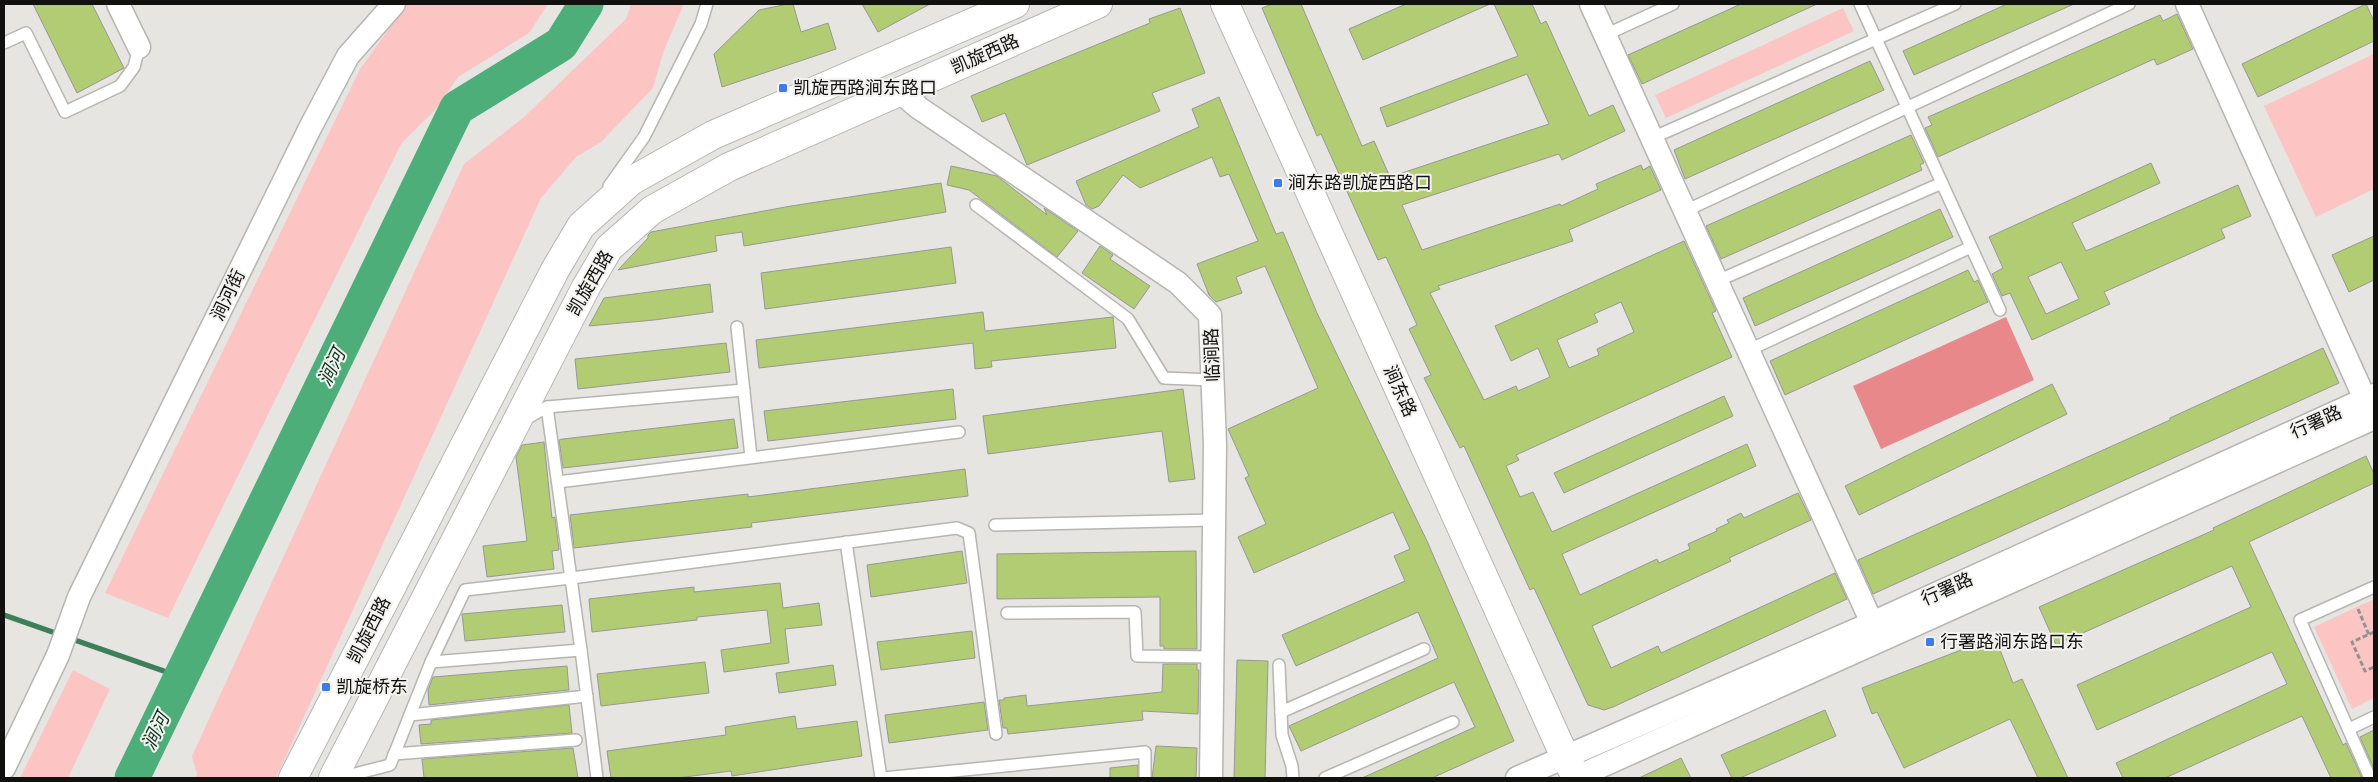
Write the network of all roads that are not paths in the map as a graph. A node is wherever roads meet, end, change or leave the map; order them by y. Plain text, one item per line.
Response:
1 (118, 4) edge
2 (394, 4) edge
3 (707, 4) edge
4 (1015, 4) edge
5 (1098, 4) edge
6 (1212, 4) edge
7 (1224, 4) edge
8 (1591, 4) edge
9 (1673, 4) edge
10 (1860, 4) edge
11 (1955, 4) edge
12 (2129, 4) edge
13 (2187, 4) edge
14 (1605, 35) junction
15 (1876, 39) junction
16 (4, 44) edge
17 (139, 47) joint
18 (900, 92) junction
19 (1907, 107) junction
20 (1652, 138) junction
21 (1942, 183) junction
22 (976, 205) dead end
23 (1685, 211) junction
24 (581, 226) junction
25 (1971, 247) junction
26 (1717, 281) junction
27 (2000, 310) dead end
28 (737, 327) dead end
29 (1749, 350) junction
30 (1213, 380) junction
31 (744, 390) junction
32 (547, 407) junction
33 (2372, 408) edge
34 (514, 426) junction
35 (959, 432) dead end
36 (751, 457) junction
37 (558, 482) junction
38 (1214, 520) junction
39 (995, 525) dead end
40 (846, 542) junction
41 (571, 578) junction
42 (2374, 587) edge
43 (1007, 613) dead end
44 (1872, 623) junction
45 (581, 650) junction
46 (1424, 650) dead end
47 (1212, 657) junction
48 (431, 662) junction
49 (1279, 665) dead end
50 (587, 696) junction
51 (1280, 712) junction
52 (410, 715) junction
53 (2374, 717) edge
54 (1453, 722) dead end
55 (2349, 729) junction
56 (996, 734) dead end
57 (576, 740) dead end
58 (394, 754) junction
59 (4, 768) edge
60 (1001, 772) edge
61 (1568, 772) edge
62 (293, 778) edge
63 (333, 778) edge
64 (339, 778) edge
65 (596, 778) edge
66 (882, 778) edge
67 (1145, 778) edge
68 (1211, 778) edge
69 (1293, 778) edge
70 (1325, 778) edge
71 (1517, 778) edge
72 (2370, 778) edge

1 - 17 street
2 - 59 street, 涧河街
3 - 24 lane
4 - 24 main road, 凯旋西路
5 - 18 main road, 凯旋西路
6 - 61 main road, 涧东路
7 - 61 main road, 涧东路
8 - 14 street
9 - 14 lane
10 - 15 lane
11 - 15 lane
12 - 19 lane
13 - 33 street
14 - 20 street
15 - 19 lane
15 - 20 lane
16 - 17 lane
18 - 30 street, 临涧路
18 - 34 main road, 凯旋西路
19 - 21 lane
19 - 23 lane
20 - 23 street
21 - 25 lane
21 - 26 lane
22 - 30 lane
23 - 26 street
24 - 62 main road, 凯旋西路
25 - 27 lane
25 - 29 lane
26 - 29 street
28 - 31 lane
29 - 44 street
30 - 38 street, 临涧路
31 - 32 lane
31 - 36 lane
32 - 34 lane
32 - 37 lane
33 - 44 street, 行署路
33 - 61 street, 行署路
34 - 63 main road, 凯旋西路
35 - 36 lane
36 - 37 lane
37 - 41 lane
38 - 39 lane
38 - 47 street, 临涧路
40 - 41 lane
40 - 56 lane
40 - 66 lane
41 - 45 lane
41 - 48 lane
42 - 55 lane
43 - 47 lane
44 - 61 street, 行署路
45 - 48 lane
45 - 50 lane
46 - 51 lane
47 - 68 street, 临涧路
48 - 52 lane
49 - 51 lane
50 - 52 lane
50 - 65 lane
51 - 69 lane
52 - 58 lane
53 - 55 lane
54 - 70 lane
55 - 72 lane
57 - 58 lane
58 - 64 lane
60 - 66 lane
60 - 67 lane
61 - 71 street, 行署路

